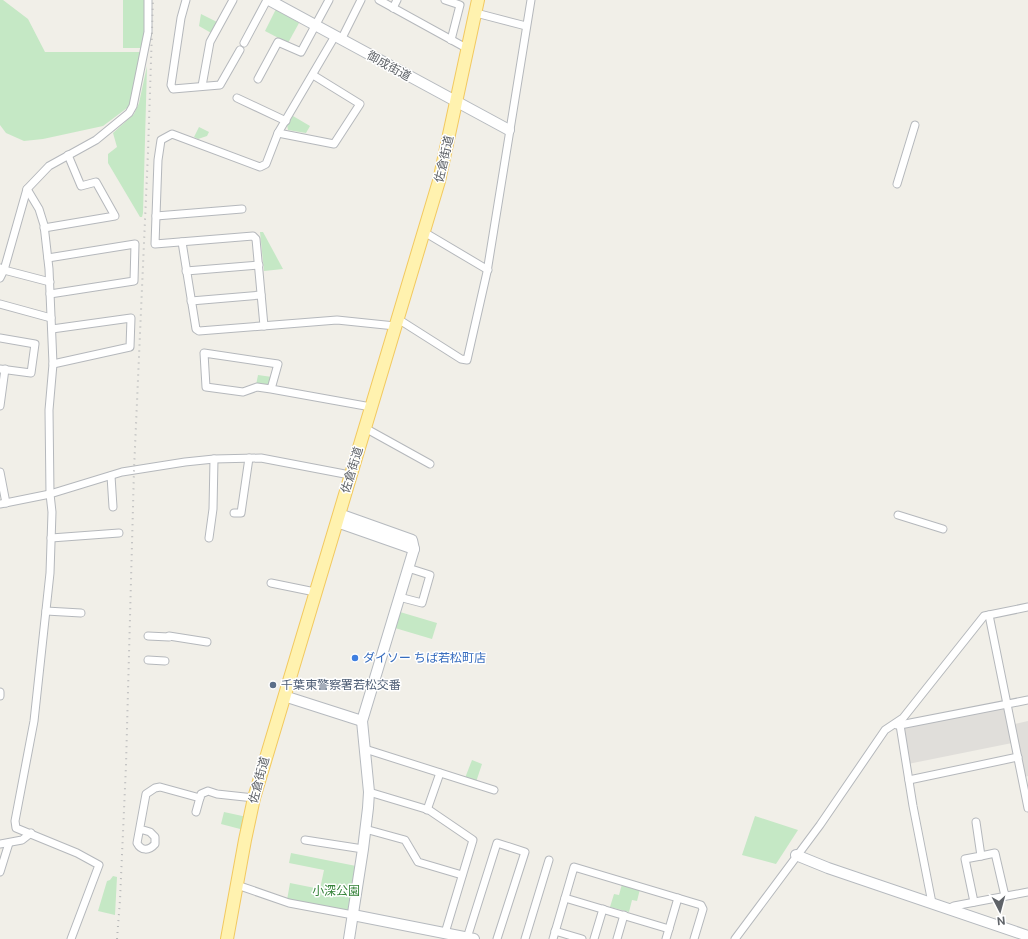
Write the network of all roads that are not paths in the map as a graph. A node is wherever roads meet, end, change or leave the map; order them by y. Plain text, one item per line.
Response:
1 (148, 0) edge
2 (186, 0) edge
3 (233, 0) edge
4 (268, 0) edge
5 (329, 0) edge
6 (361, 0) edge
7 (379, 0) edge
8 (398, 0) edge
9 (445, 0) edge
10 (478, 0) edge
11 (531, 0) edge
12 (393, 8) junction
13 (476, 13) junction
14 (316, 26) junction
15 (526, 26) junction
16 (338, 38) junction
17 (451, 40) junction
18 (244, 43) dead end
19 (468, 49) junction
20 (240, 50) dead end
21 (259, 74) dead end
22 (313, 75) junction
23 (202, 86) junction
24 (240, 101) dead end
25 (457, 102) junction
26 (286, 121) junction
27 (914, 125) dead end
28 (509, 130) junction
29 (278, 133) junction
30 (68, 155) junction
31 (897, 184) dead end
32 (27, 189) junction
33 (242, 209) dead end
34 (156, 216) junction
35 (44, 228) junction
36 (424, 232) junction
37 (182, 242) junction
38 (48, 258) junction
39 (259, 265) junction
40 (2, 269) edge
41 (488, 270) junction
42 (186, 271) junction
43 (0, 278) edge
44 (50, 282) junction
45 (50, 294) junction
46 (262, 295) junction
47 (191, 301) junction
48 (0, 304) edge
49 (51, 318) junction
50 (396, 323) junction
51 (264, 326) junction
52 (52, 329) junction
53 (0, 338) edge
54 (53, 364) junction
55 (2, 369) edge
56 (271, 389) junction
57 (0, 406) edge
58 (371, 406) junction
59 (365, 428) junction
60 (249, 458) junction
61 (214, 459) junction
62 (430, 464) dead end
63 (0, 472) edge
64 (350, 475) junction
65 (110, 476) junction
66 (50, 494) junction
67 (3, 503) edge
68 (113, 507) dead end
69 (234, 513) dead end
70 (898, 515) dead end
71 (338, 518) junction
72 (943, 529) dead end
73 (119, 533) dead end
74 (51, 538) junction
75 (209, 538) dead end
76 (408, 568) junction
77 (271, 583) dead end
78 (315, 592) junction
79 (399, 597) junction
80 (1028, 607) edge
81 (46, 611) junction
82 (81, 613) dead end
83 (989, 615) junction
84 (148, 636) dead end
85 (207, 642) dead end
86 (148, 660) dead end
87 (165, 661) dead end
88 (0, 692) edge
89 (0, 696) edge
90 (284, 696) junction
91 (1028, 700) edge
92 (1007, 705) junction
93 (362, 721) junction
94 (893, 724) junction
95 (900, 725) junction
96 (365, 749) junction
97 (1018, 757) junction
98 (440, 774) junction
99 (909, 780) junction
100 (494, 790) dead end
101 (369, 792) junction
102 (200, 798) junction
103 (254, 798) junction
104 (1028, 808) edge
105 (427, 810) junction
106 (196, 812) dead end
107 (976, 822) dead end
108 (365, 829) junction
109 (140, 830) dead end
110 (31, 833) junction
111 (305, 840) dead end
112 (8, 843) junction
113 (0, 844) edge
114 (364, 849) junction
115 (796, 855) junction
116 (981, 856) junction
117 (549, 860) dead end
118 (0, 872) edge
119 (462, 874) junction
120 (237, 885) junction
121 (1028, 892) edge
122 (1004, 896) junction
123 (565, 898) junction
124 (678, 898) junction
125 (974, 902) junction
126 (932, 903) junction
127 (603, 909) junction
128 (948, 909) junction
129 (352, 915) junction
130 (624, 915) junction
131 (669, 929) junction
132 (555, 931) junction
133 (445, 933) junction
134 (1028, 936) edge
135 (470, 938) edge
136 (71, 939) edge
137 (228, 939) edge
138 (350, 939) edge
139 (497, 939) edge
140 (525, 939) edge
141 (553, 939) edge
142 (582, 939) edge
143 (594, 939) edge
144 (617, 939) edge
145 (666, 939) edge
146 (694, 939) edge
147 (735, 939) edge

1 - 30 street
2 - 23 street
3 - 23 street
4 - 14 street, 御成街道
4 - 18 street
5 - 14 street
6 - 16 street
7 - 12 street
8 - 12 street
9 - 17 street
10 - 13 main road, 佐倉街道
11 - 15 street
12 - 17 street
13 - 15 street
13 - 19 main road, 佐倉街道
14 - 16 street, 御成街道
14 - 21 street
15 - 28 street
16 - 22 street
16 - 25 street, 御成街道
17 - 19 street
19 - 25 main road, 佐倉街道
20 - 23 street
22 - 26 street
22 - 29 street
24 - 26 street
25 - 28 street, 御成街道
25 - 36 main road, 佐倉街道
26 - 29 street
27 - 31 street
28 - 41 street
29 - 34 street
30 - 32 street
30 - 35 street
32 - 35 street
32 - 40 street
33 - 34 street
34 - 37 street
35 - 38 street
36 - 41 street
36 - 50 main road, 佐倉街道
37 - 39 street
37 - 42 street
38 - 44 street
38 - 45 street
39 - 42 street
39 - 46 street
40 - 43 street
40 - 44 street
41 - 50 street
42 - 47 street
44 - 45 street
45 - 49 street
46 - 47 street
46 - 51 street
47 - 51 street
48 - 49 street
49 - 52 street
50 - 51 street
50 - 58 main road, 佐倉街道
52 - 54 street
52 - 54 street
53 - 55 street
54 - 66 street
55 - 57 street
56 - 56 street
56 - 58 street
58 - 59 main road, 佐倉街道
59 - 62 street
59 - 64 main road, 佐倉街道
60 - 61 street
60 - 64 street
60 - 69 street
61 - 65 street
61 - 75 street
63 - 67 street
64 - 71 main road, 佐倉街道
65 - 66 street
65 - 68 street
66 - 67 street
66 - 74 street
70 - 72 street
71 - 76 street
71 - 78 main road, 佐倉街道
73 - 74 street
74 - 81 street
76 - 79 street
76 - 79 street
77 - 78 street
78 - 90 main road, 佐倉街道
79 - 93 street
80 - 83 street
81 - 82 street
81 - 110 street
83 - 92 street
83 - 94 street
84 - 85 street
86 - 87 street
88 - 89 street
90 - 93 street
90 - 103 main road, 佐倉街道
91 - 92 street
92 - 95 street
92 - 97 street
93 - 96 street
94 - 95 street
94 - 115 street
95 - 99 street
96 - 98 street
96 - 101 street
97 - 99 street
97 - 104 street
98 - 100 street
98 - 105 street
99 - 126 street
101 - 105 street
101 - 108 street
102 - 103 street
102 - 106 street
102 - 109 street
103 - 120 main road, 佐倉街道
105 - 119 street
107 - 116 street
108 - 114 street
108 - 119 street
110 - 112 street
110 - 136 street
111 - 114 street
112 - 113 street
112 - 118 street
114 - 129 street
115 - 126 street
115 - 147 street
116 - 122 street
116 - 125 street
117 - 140 street
119 - 133 street
120 - 129 street
120 - 137 main road, 佐倉街道
121 - 122 street
122 - 125 street
123 - 124 street
123 - 127 street
123 - 132 street
124 - 131 street
124 - 146 street
125 - 128 street
126 - 128 street
127 - 130 street
127 - 143 street
128 - 134 street
129 - 133 street
129 - 138 street
130 - 131 street
130 - 144 street
131 - 145 street
132 - 141 street
132 - 142 street
133 - 135 street
135 - 139 street

